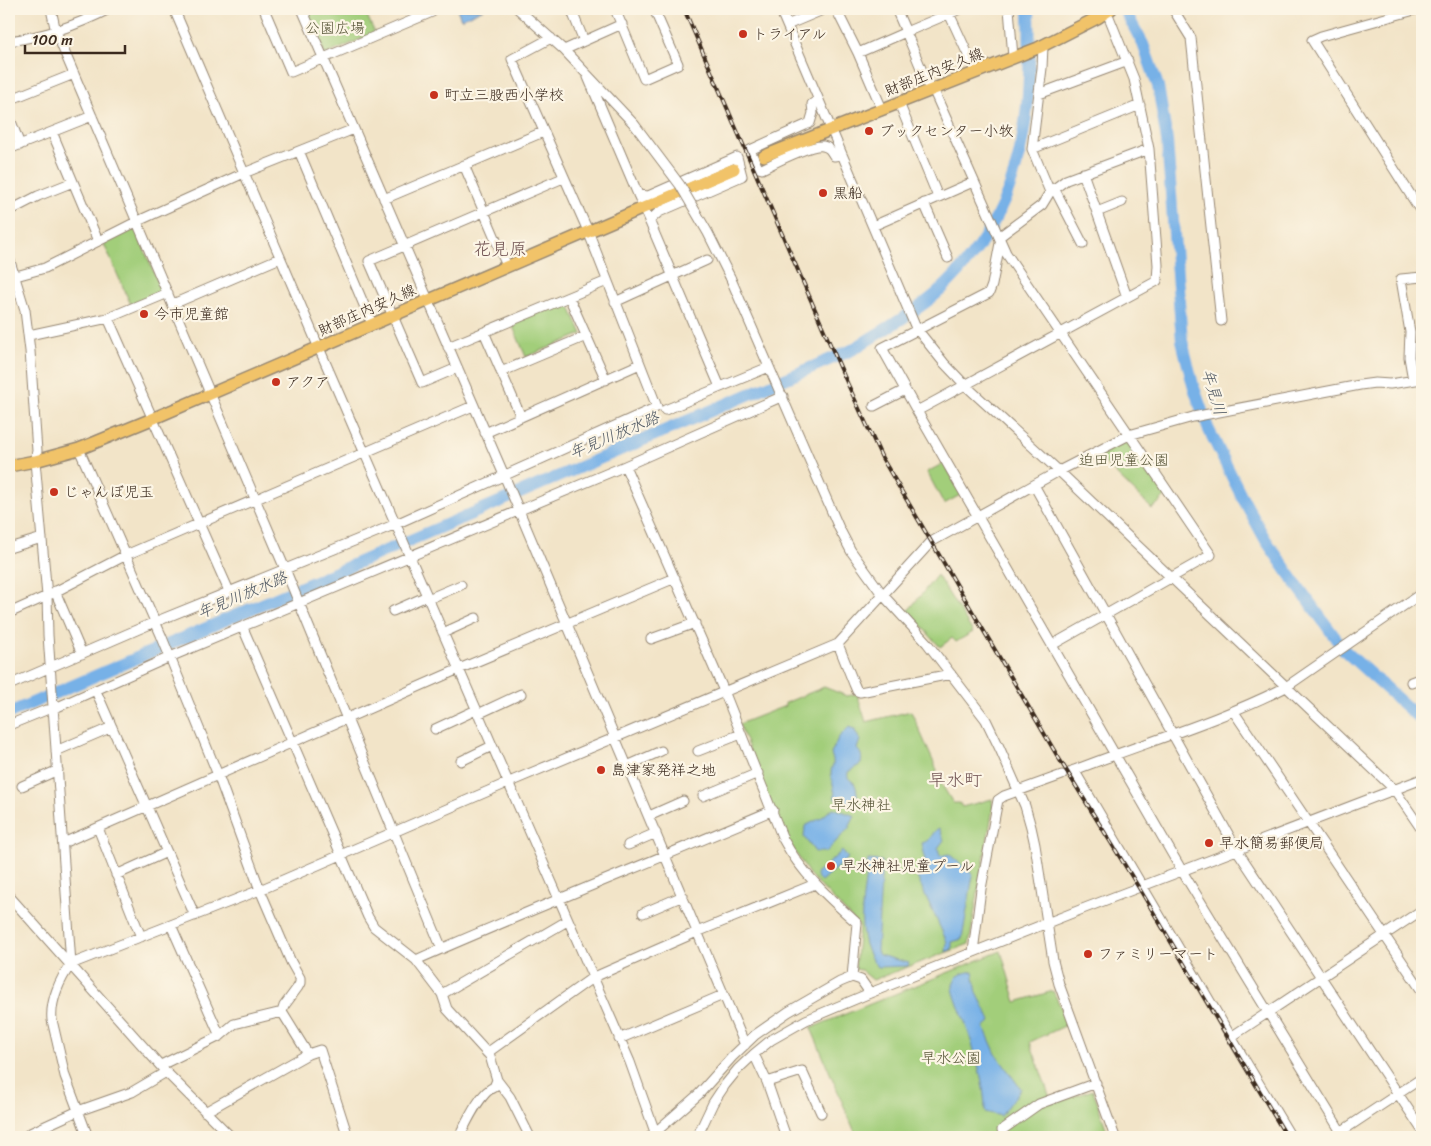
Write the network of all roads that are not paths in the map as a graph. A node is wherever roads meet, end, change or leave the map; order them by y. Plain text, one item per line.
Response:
1 (51, 9) edge
2 (109, 9) edge
3 (174, 9) edge
4 (264, 9) edge
5 (302, 9) edge
6 (431, 9) edge
7 (518, 9) edge
8 (571, 9) edge
9 (615, 9) edge
10 (654, 9) edge
11 (780, 9) edge
12 (824, 9) edge
13 (836, 9) edge
14 (896, 9) edge
15 (960, 9) edge
16 (1010, 9) edge
17 (1173, 9) edge
18 (1418, 9) edge
19 (1110, 10) edge
20 (948, 11) edge
21 (622, 24) junction
22 (787, 25) junction
23 (56, 32) junction
24 (906, 32) junction
25 (551, 38) junction
26 (9, 41) edge
27 (584, 41) junction
28 (1041, 47) junction
29 (564, 50) junction
30 (858, 53) junction
31 (1014, 57) junction
32 (323, 59) junction
33 (1128, 61) junction
34 (976, 72) junction
35 (74, 74) junction
36 (588, 77) junction
37 (932, 90) junction
38 (1039, 94) junction
39 (9, 100) edge
40 (818, 100) junction
41 (898, 103) junction
42 (1140, 105) junction
43 (882, 109) junction
44 (9, 116) edge
45 (92, 116) junction
46 (354, 129) junction
47 (830, 129) junction
48 (52, 132) junction
49 (543, 132) junction
50 (20, 145) junction
51 (1032, 148) junction
52 (9, 149) edge
53 (1149, 149) junction
54 (299, 151) junction
55 (842, 154) junction
56 (764, 156) tunnel mouth
57 (464, 165) junction
58 (734, 169) tunnel mouth
59 (244, 173) junction
60 (1083, 174) junction
61 (564, 178) junction
62 (73, 182) junction
63 (973, 182) junction
64 (1052, 190) junction
65 (638, 195) junction
66 (938, 197) junction
67 (384, 199) junction
68 (1122, 202) dead end
69 (924, 203) junction
70 (644, 209) junction
71 (9, 211) edge
72 (484, 212) junction
73 (1097, 212) junction
74 (1422, 213) edge
75 (138, 221) junction
76 (649, 221) junction
77 (872, 226) junction
78 (588, 232) junction
79 (999, 240) junction
80 (98, 241) junction
81 (1083, 244) dead end
82 (404, 246) junction
83 (9, 258) edge
84 (280, 258) junction
85 (948, 258) dead end
86 (707, 260) dead end
87 (507, 266) junction
88 (672, 276) junction
89 (1422, 277) edge
90 (12, 279) edge
91 (607, 281) junction
92 (168, 293) junction
93 (569, 297) junction
94 (1128, 297) junction
95 (428, 300) junction
96 (616, 302) junction
97 (173, 304) junction
98 (392, 316) junction
99 (108, 318) junction
100 (1221, 321) dead end
101 (372, 324) junction
102 (917, 329) junction
103 (484, 332) junction
104 (1061, 333) junction
105 (29, 335) junction
106 (586, 336) junction
107 (448, 347) junction
108 (319, 348) junction
109 (640, 364) junction
110 (457, 368) junction
111 (770, 369) junction
112 (501, 372) junction
113 (1418, 379) edge
114 (606, 380) junction
115 (965, 385) junction
116 (720, 387) junction
117 (905, 390) junction
118 (210, 393) junction
119 (783, 396) junction
120 (474, 406) junction
121 (874, 406) dead end
122 (665, 410) dead end
123 (917, 411) junction
124 (521, 417) junction
125 (152, 419) junction
126 (485, 433) junction
127 (1128, 435) junction
128 (79, 449) junction
129 (364, 452) junction
130 (35, 462) junction
131 (9, 466) edge
132 (625, 466) junction
133 (1059, 470) junction
134 (505, 479) junction
135 (1034, 484) junction
136 (255, 499) junction
137 (518, 511) junction
138 (978, 516) junction
139 (199, 524) junction
140 (398, 527) junction
141 (42, 538) junction
142 (9, 548) edge
143 (126, 555) junction
144 (410, 557) junction
145 (286, 572) junction
146 (675, 578) junction
147 (1171, 578) junction
148 (461, 585) dead end
149 (229, 592) junction
150 (51, 593) junction
151 (1422, 593) edge
152 (882, 594) junction
153 (428, 598) junction
154 (298, 602) junction
155 (394, 611) dead end
156 (9, 613) edge
157 (1106, 614) junction
158 (476, 618) dead end
159 (155, 622) junction
160 (566, 623) junction
161 (694, 623) junction
162 (242, 628) junction
163 (443, 633) junction
164 (651, 639) dead end
165 (838, 644) junction
166 (1052, 644) junction
167 (82, 654) junction
168 (170, 657) junction
169 (50, 668) junction
170 (458, 669) junction
171 (952, 674) junction
172 (1422, 678) edge
173 (1412, 682) dead end
174 (9, 685) edge
175 (1286, 688) junction
176 (724, 691) junction
177 (96, 692) junction
178 (521, 694) dead end
179 (53, 709) junction
180 (477, 712) junction
181 (1234, 712) junction
182 (347, 719) junction
183 (9, 725) edge
184 (112, 727) junction
185 (435, 729) dead end
186 (741, 734) junction
187 (1173, 734) junction
188 (615, 738) junction
189 (292, 743) junction
190 (492, 746) junction
191 (56, 751) junction
192 (661, 751) dead end
193 (698, 751) dead end
194 (1115, 755) junction
195 (461, 761) dead end
196 (627, 766) junction
197 (58, 770) junction
198 (758, 773) junction
199 (218, 776) junction
200 (1062, 776) dead end
201 (1422, 779) edge
202 (508, 783) junction
203 (22, 786) dead end
204 (1394, 789) junction
205 (1019, 790) junction
206 (704, 796) dead end
207 (683, 801) dead end
208 (147, 807) junction
209 (773, 810) junction
210 (649, 816) junction
211 (1309, 822) junction
212 (98, 828) junction
213 (1422, 830) edge
214 (394, 831) junction
215 (656, 833) junction
216 (63, 843) junction
217 (628, 845) dead end
218 (1237, 850) junction
219 (167, 852) junction
220 (341, 855) junction
221 (666, 856) junction
222 (1182, 871) junction
223 (116, 875) junction
224 (815, 884) junction
225 (1141, 887) junction
226 (260, 890) junction
227 (9, 896) edge
228 (683, 896) junction
229 (557, 899) junction
230 (1422, 910) edge
231 (643, 913) dead end
232 (195, 916) junction
233 (567, 921) junction
234 (1047, 923) junction
235 (171, 925) junction
236 (697, 932) junction
237 (1385, 935) junction
238 (141, 937) junction
239 (442, 949) junction
240 (973, 952) junction
241 (416, 960) junction
242 (71, 964) junction
243 (852, 977) junction
244 (1322, 977) junction
245 (592, 978) junction
246 (1422, 991) edge
247 (870, 993) junction
248 (442, 994) junction
249 (723, 995) junction
250 (282, 1012) junction
251 (1269, 1013) junction
252 (220, 1036) junction
253 (1231, 1037) junction
254 (619, 1039) junction
255 (745, 1045) junction
256 (487, 1053) junction
257 (308, 1054) junction
258 (754, 1054) junction
259 (163, 1068) junction
260 (1422, 1078) edge
261 (497, 1080) junction
262 (767, 1082) junction
263 (1096, 1083) junction
264 (1398, 1094) junction
265 (78, 1111) junction
266 (205, 1112) junction
267 (821, 1113) dead end
268 (1002, 1130) dead end
269 (1422, 1130) edge
270 (652, 1135) edge
271 (1337, 1135) edge
272 (25, 1137) edge
273 (88, 1137) edge
274 (231, 1137) edge
275 (348, 1137) edge
276 (459, 1137) edge
277 (530, 1137) edge
278 (697, 1137) edge
279 (786, 1137) edge
280 (1115, 1137) edge
281 (1291, 1137) edge

1 - 23 street
2 - 23 street
3 - 59 street
4 - 32 street
5 - 32 street
6 - 32 street
7 - 25 street
8 - 27 street
9 - 21 street
10 - 21 street
11 - 22 street
12 - 22 street
13 - 30 street
14 - 24 street
15 - 20 street
16 - 31 street
17 - 100 street
18 - 74 street
19 - 28 main road, 財部庄内安久線
19 - 33 street
20 - 24 street
20 - 34 street
21 - 27 street
22 - 40 street
23 - 26 street
23 - 35 street
24 - 30 street
24 - 37 street
25 - 29 street
25 - 49 street
27 - 29 street
28 - 31 main road, 財部庄内安久線
28 - 38 street
29 - 36 street
30 - 43 street
31 - 34 main road, 財部庄内安久線
32 - 46 street
33 - 38 street
33 - 42 street
34 - 37 main road, 財部庄内安久線
35 - 39 street
35 - 45 street
36 - 65 street
36 - 111 street, bridge
37 - 41 main road, 財部庄内安久線
37 - 63 street
38 - 51 street
40 - 47 street
40 - 55 street
41 - 43 main road, 財部庄内安久線
41 - 66 street
42 - 51 street
42 - 53 street
43 - 47 main road, 財部庄内安久線
44 - 50 street
45 - 48 street
45 - 75 street
46 - 54 street
46 - 67 street
47 - 55 street
47 - 56 main road, 財部庄内安久線
48 - 50 street
48 - 62 street
49 - 57 street
49 - 61 street
50 - 52 street
51 - 64 street
53 - 60 street
53 - 94 street
54 - 59 street
54 - 101 street
55 - 77 street
57 - 67 street
57 - 72 street
58 - 70 main road, 財部庄内安久線
59 - 75 street
59 - 84 street
60 - 64 street
60 - 73 street
61 - 72 street
61 - 78 street
62 - 71 street
62 - 80 street
63 - 66 street
63 - 79 street
64 - 79 street
64 - 81 street
65 - 70 street
65 - 76 street
66 - 69 street
67 - 82 street
68 - 73 street
69 - 77 street
69 - 85 street
70 - 76 street
70 - 78 main road, 財部庄内安久線
72 - 82 street
72 - 87 street
73 - 94 street
75 - 80 street
75 - 92 street
76 - 88 street
77 - 102 street
78 - 87 main road, 財部庄内安久線
78 - 91 street
79 - 102 street
79 - 104 street
80 - 90 street
82 - 95 street
82 - 98 street
83 - 90 street
84 - 97 street
84 - 108 street
86 - 88 street
87 - 95 main road, 財部庄内安久線
88 - 96 street
88 - 116 street
89 - 113 street
90 - 105 street
91 - 93 street
91 - 96 street
92 - 97 street
92 - 99 street
93 - 103 street
93 - 106 street
94 - 104 street
95 - 98 main road, 財部庄内安久線
95 - 107 street
96 - 109 street
97 - 118 street
98 - 101 main road, 財部庄内安久線
98 - 110 street
99 - 105 street
99 - 125 street
101 - 108 main road, 財部庄内安久線
102 - 115 street
102 - 117 street
103 - 107 street
103 - 112 street
104 - 115 street
104 - 127 street
105 - 130 street
106 - 112 street
106 - 114 street
107 - 110 street
108 - 118 main road, 財部庄内安久線
108 - 129 street
109 - 114 street
109 - 134 street
110 - 120 street
111 - 116 street
111 - 119 street
112 - 124 street
113 - 127 street
114 - 124 street
115 - 123 street
115 - 133 street
116 - 122 street
117 - 121 street
117 - 123 street
118 - 125 main road, 財部庄内安久線
118 - 136 street
119 - 132 street
119 - 152 street
120 - 126 street
120 - 129 street
123 - 138 street
124 - 126 street
125 - 128 main road, 財部庄内安久線
125 - 139 street
126 - 134 street
127 - 133 street
127 - 147 street
128 - 130 main road, 財部庄内安久線
128 - 143 street
129 - 136 street
129 - 140 street
130 - 131 main road, 財部庄内安久線
130 - 141 street
132 - 137 street
132 - 146 street
133 - 135 street
133 - 147 street
134 - 137 street
134 - 140 street
135 - 138 street
135 - 157 street
136 - 139 street
136 - 145 street
137 - 144 street
137 - 160 street
138 - 152 street
138 - 166 street
139 - 143 street
139 - 149 street
140 - 144 street
140 - 145 street
141 - 142 street
141 - 150 street
143 - 150 street
143 - 159 street
144 - 153 street
144 - 154 street
145 - 149 street
145 - 154 street
146 - 160 street
146 - 161 street
147 - 157 street
147 - 175 street
148 - 153 street
149 - 159 street
150 - 156 street
150 - 167 street
150 - 169 street
151 - 175 street
152 - 165 street
152 - 171 street
153 - 155 street
153 - 163 street
154 - 162 street
154 - 182 street
157 - 166 street
157 - 187 street
158 - 163 street
159 - 167 street
159 - 168 street
160 - 170 street
160 - 188 street
161 - 164 street
161 - 176 street
162 - 168 street
162 - 189 street
163 - 170 street
165 - 171 street
165 - 176 street
166 - 194 street
167 - 169 street
168 - 177 street
168 - 199 street
169 - 174 street
169 - 179 street
170 - 180 street
170 - 182 street
171 - 205 street
172 - 173 street
175 - 181 street
175 - 204 street
176 - 186 street
176 - 188 street
177 - 179 street
177 - 184 street
178 - 180 street
179 - 183 street
179 - 191 street
180 - 185 street
180 - 190 street
181 - 187 street
181 - 211 street
182 - 189 street
182 - 214 street
184 - 191 street
184 - 208 street
186 - 193 street
186 - 198 street
187 - 194 street
187 - 218 street
188 - 196 street
188 - 202 street
189 - 199 street
189 - 220 street
190 - 195 street
190 - 202 street
191 - 197 street
192 - 196 street
194 - 222 street
194 - 225 street
196 - 210 street
197 - 203 street
197 - 216 street
198 - 206 street
198 - 209 street
199 - 208 street
199 - 226 street
200 - 205 street
201 - 204 street
202 - 214 street
202 - 229 street
204 - 211 street
204 - 213 street
205 - 234 street
205 - 240 street
207 - 210 street
208 - 212 street
208 - 219 street
209 - 221 street
209 - 224 street
210 - 215 street
211 - 218 street
211 - 237 street
212 - 216 street
212 - 223 street
214 - 220 street
214 - 239 street
215 - 217 street
215 - 221 street
216 - 242 street
218 - 222 street
218 - 244 street
219 - 223 street
219 - 232 street
220 - 226 street
220 - 241 street
221 - 228 street
221 - 229 street
222 - 225 street
222 - 251 street
223 - 238 street
224 - 236 street
224 - 243 street
225 - 234 street
225 - 253 street
226 - 232 street
226 - 250 street
227 - 242 street
228 - 231 street
228 - 236 street
229 - 233 street
229 - 239 street
230 - 237 street
232 - 235 street
233 - 245 street
233 - 248 street
234 - 240 street
234 - 263 street
235 - 238 street
235 - 252 street
236 - 245 street
236 - 249 street
237 - 244 street
237 - 246 street
238 - 242 street
239 - 241 street
240 - 247 street
241 - 248 street
242 - 259 street
242 - 265 street
243 - 247 street
243 - 255 street
244 - 251 street
244 - 264 street
245 - 254 street
245 - 256 street
247 - 258 street
248 - 256 street
249 - 254 street
249 - 255 street
250 - 252 street
250 - 257 street
251 - 253 street
251 - 271 street
252 - 259 street
253 - 281 street
254 - 270 street
255 - 270 street
256 - 261 street
257 - 266 street
257 - 275 street
258 - 262 street
258 - 278 street
259 - 265 street
259 - 266 street
260 - 264 street
261 - 276 street
261 - 277 street
262 - 267 street
262 - 279 street
263 - 268 street
263 - 280 street
264 - 269 street
264 - 271 street
265 - 272 street
265 - 273 street
266 - 274 street

